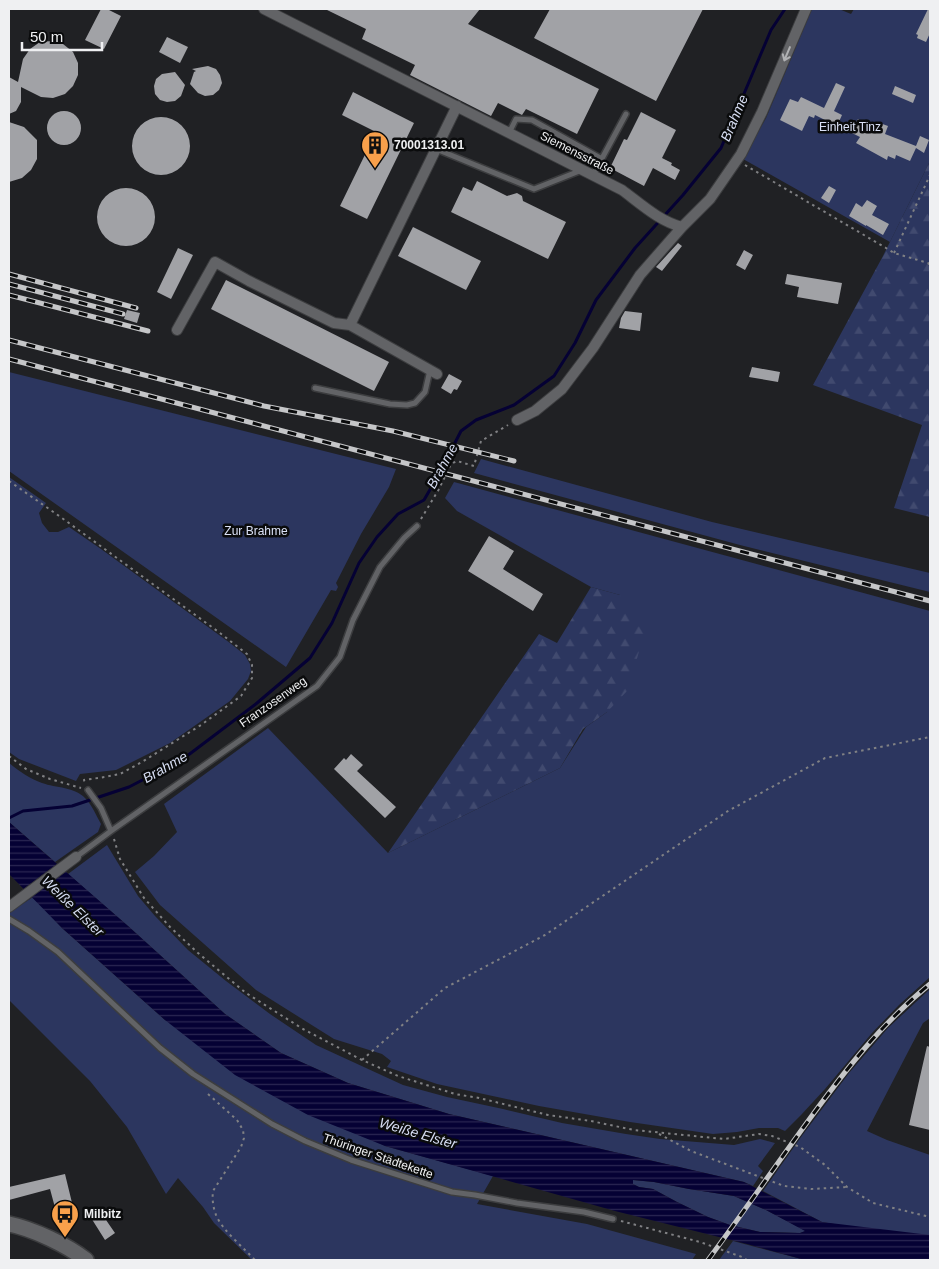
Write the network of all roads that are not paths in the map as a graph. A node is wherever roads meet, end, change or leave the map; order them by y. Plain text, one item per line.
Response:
1 (264, 9) edge
2 (806, 9) edge
3 (457, 106) junction
4 (626, 114) dead end
5 (509, 133) junction
6 (436, 149) junction
7 (602, 159) junction
8 (582, 170) junction
9 (593, 175) junction
10 (678, 226) junction
11 (350, 326) junction
12 (177, 330) dead end
13 (433, 372) joint
14 (315, 388) dead end
15 (517, 420) road end
16 (417, 526) road end
17 (88, 790) road end
18 (111, 831) junction
19 (76, 858) joint
20 (10, 906) edge
21 (9, 919) edge
22 (613, 1219) road end
23 (9, 1224) edge
24 (86, 1260) edge

1 - 3 street, Siemensstraße
2 -> 10 street
3 - 5 street, Siemensstraße
3 - 6 street
4 - 7 lane
5 - 7 lane
5 - 8 street, Siemensstraße
6 - 8 lane
6 - 11 street
7 - 9 lane
8 - 9 street, Siemensstraße
9 - 10 street, Siemensstraße
10 - 15 street
11 - 12 street
11 - 13 street
13 - 14 lane
16 - 18 lane, Franzosenweg
17 - 18 lane
18 - 19 lane, Franzosenweg
19 - 20 street
21 - 22 lane, Thüringer Städtekette
23 - 24 main road

